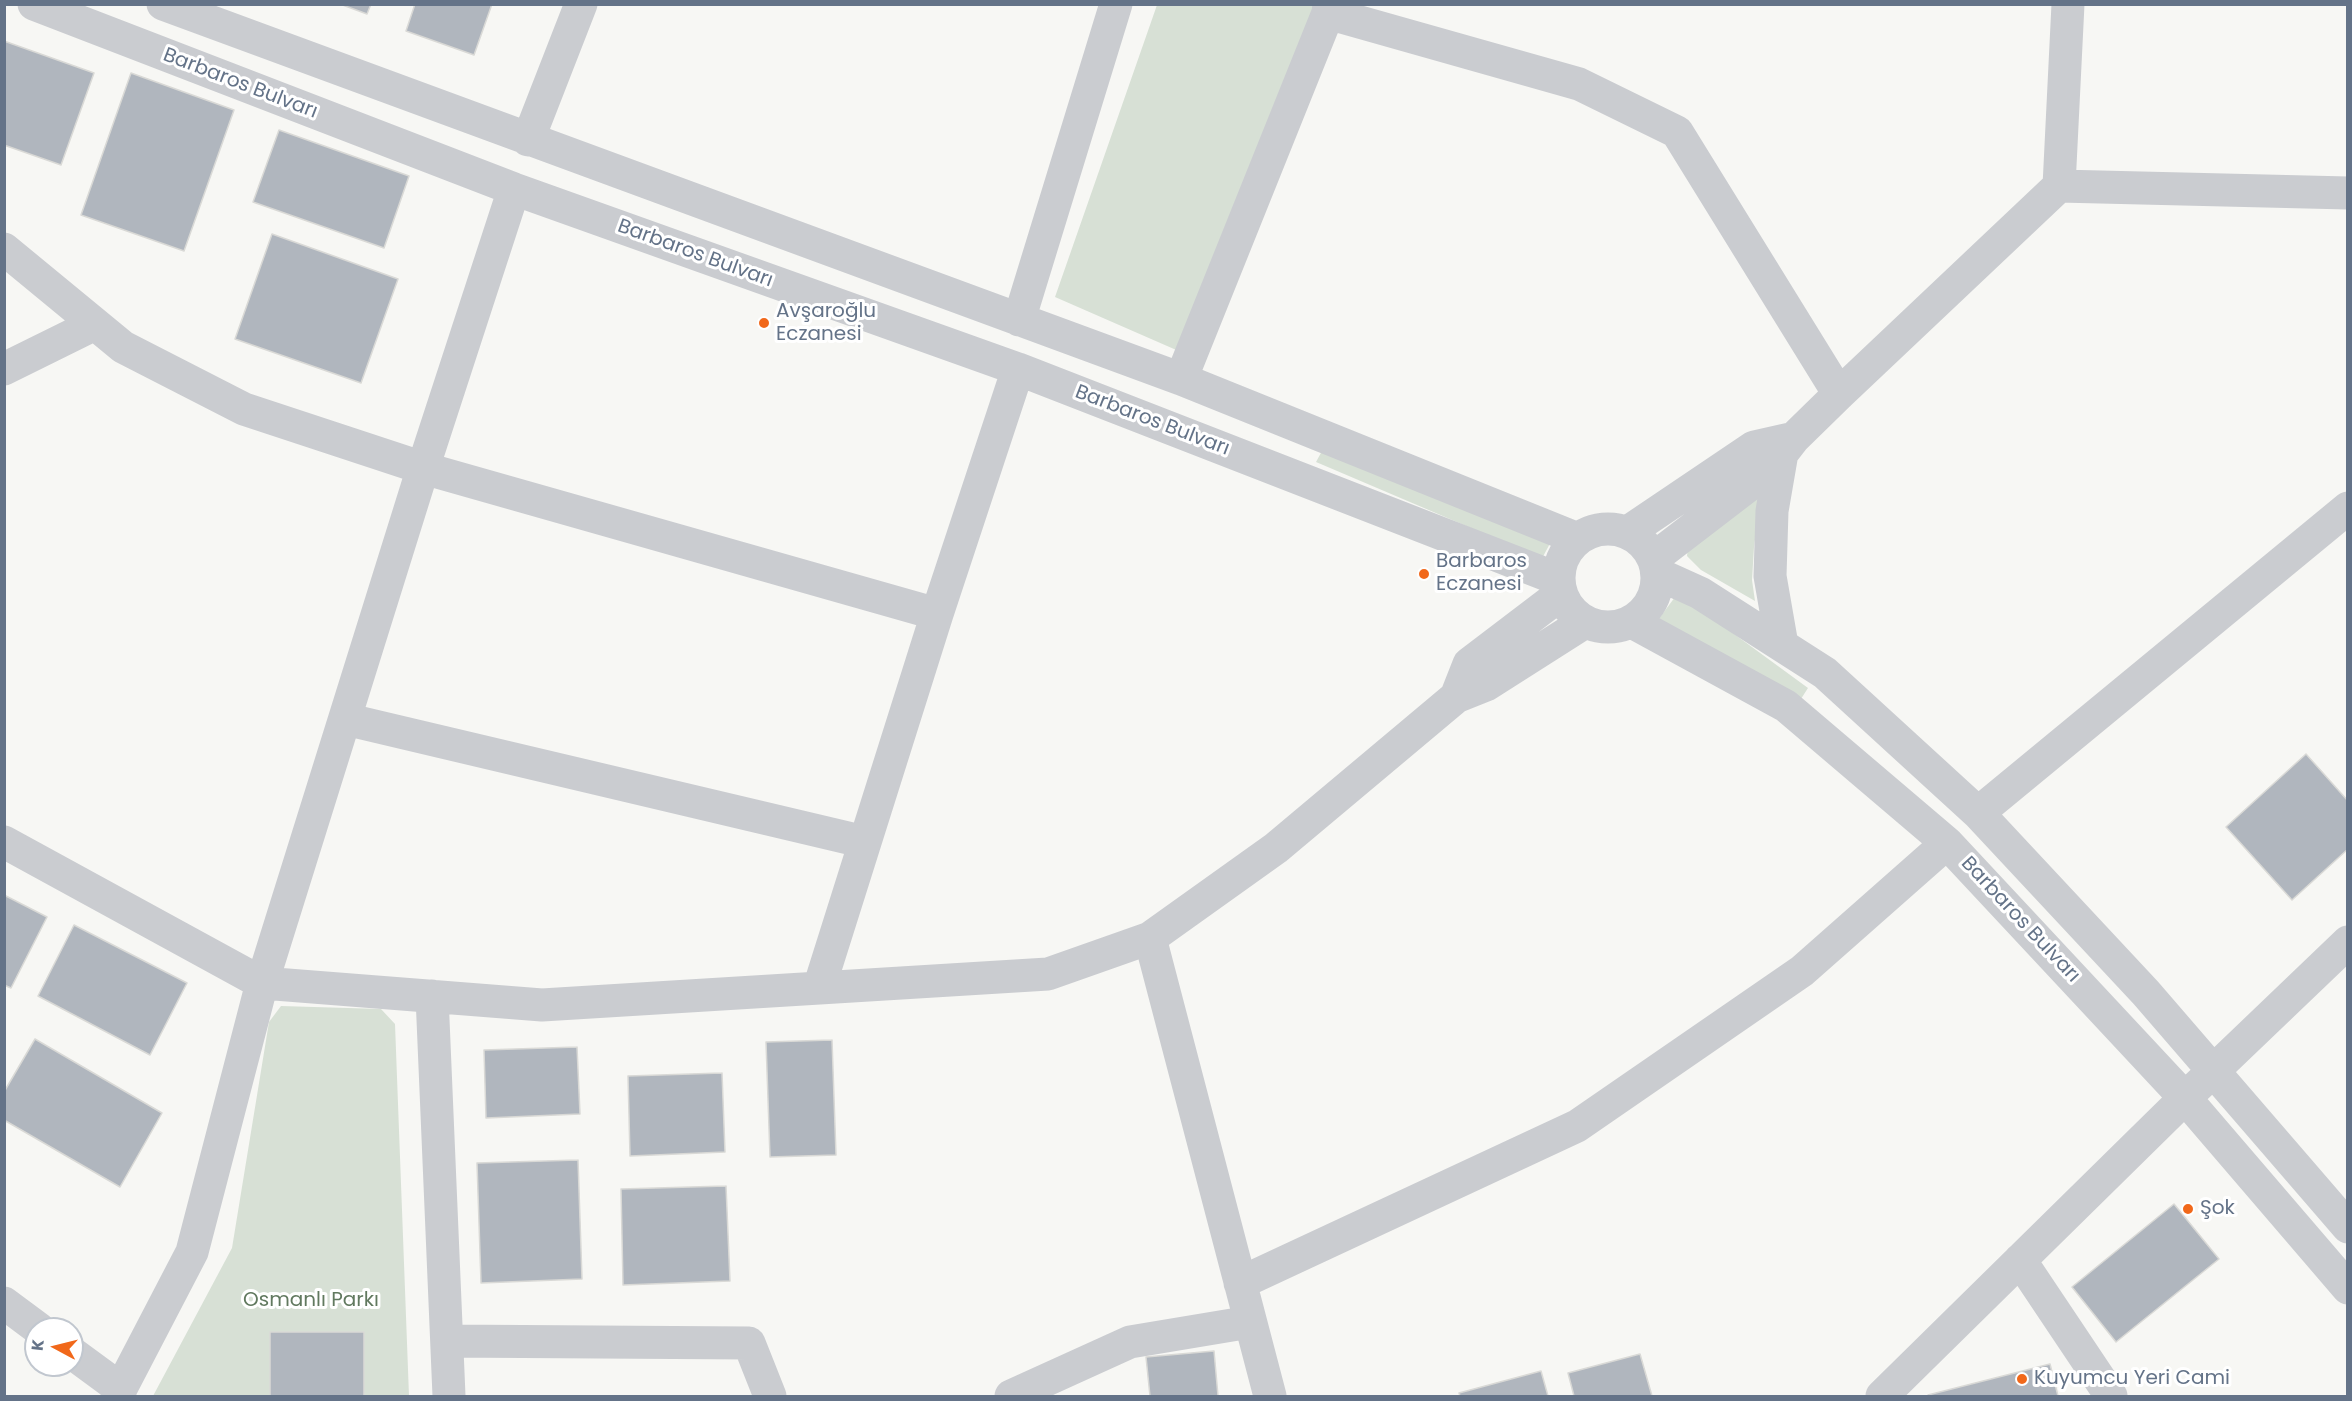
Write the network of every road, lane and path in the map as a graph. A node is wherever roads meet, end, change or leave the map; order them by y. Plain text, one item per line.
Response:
1 (34, 4) edge
2 (163, 4) edge
3 (580, 4) edge
4 (1116, 4) edge
5 (2068, 4) edge
6 (1329, 9) edge
7 (528, 140) junction
8 (2059, 186) junction
9 (514, 189) junction
10 (2348, 194) edge
11 (4, 249) edge
12 (1019, 320) junction
13 (95, 324) junction
14 (4, 369) edge
15 (1018, 369) junction
16 (1181, 379) junction
17 (1839, 394) junction
18 (1788, 446) junction
19 (423, 468) junction
20 (2348, 508) edge
21 (1628, 532) junction
22 (1578, 539) junction
23 (1656, 566) junction
24 (1560, 586) junction
25 (937, 614) junction
26 (1585, 622) junction
27 (1632, 622) junction
28 (1782, 645) junction
29 (1456, 696) junction
30 (345, 718) junction
31 (1978, 813) junction
32 (4, 842) edge
33 (865, 842) junction
34 (1947, 843) junction
35 (1149, 938) junction
36 (2348, 942) edge
37 (262, 983) junction
38 (819, 988) junction
39 (432, 996) junction
40 (2214, 1072) junction
41 (2185, 1098) junction
42 (2348, 1227) edge
43 (2020, 1260) junction
44 (1240, 1282) junction
45 (2348, 1288) edge
46 (4, 1303) edge
47 (24, 1318) edge
48 (1250, 1322) junction
49 (447, 1341) junction
50 (84, 1363) edge
51 (119, 1393) edge
52 (449, 1396) edge
53 (770, 1396) edge
54 (1011, 1396) edge
55 (1270, 1396) edge
56 (1882, 1396) edge
57 (2111, 1396) edge

1 - 9 street, Barbaros Bulvarı
2 - 7 street
3 - 7 street
4 - 12 street
5 - 8 street
6 - 16 street
6 - 17 street
7 - 12 street
8 - 10 street
8 - 17 street
9 - 15 street, Barbaros Bulvarı
9 - 19 street
11 - 13 street
12 - 16 street
13 - 14 street
13 - 19 street
15 - 24 street, Barbaros Bulvarı
15 - 25 street
16 - 22 street
17 - 18 street
18 - 21 street
18 - 23 street
18 - 28 street
19 - 25 street
19 - 30 street
20 - 31 street
21 - 22 street
21 - 23 street
22 - 24 street
23 - 27 street
23 - 28 street
24 - 26 street
24 - 29 street
25 - 33 street
26 - 27 street
26 - 29 street
27 - 34 street, Barbaros Bulvarı
28 - 31 street
29 - 35 street
30 - 33 street
30 - 37 street
31 - 40 street
32 - 37 street
33 - 38 street
34 - 41 street, Barbaros Bulvarı
34 - 44 street
35 - 38 street
35 - 44 street
36 - 40 street
37 - 39 street
37 - 51 street
38 - 39 street
39 - 49 street
40 - 41 street
40 - 42 street
41 - 43 street
41 - 45 street, Barbaros Bulvarı
43 - 56 street
43 - 57 street
44 - 48 street
46 - 47 street
48 - 54 street
48 - 55 street
49 - 52 street
49 - 53 street
50 - 51 street

